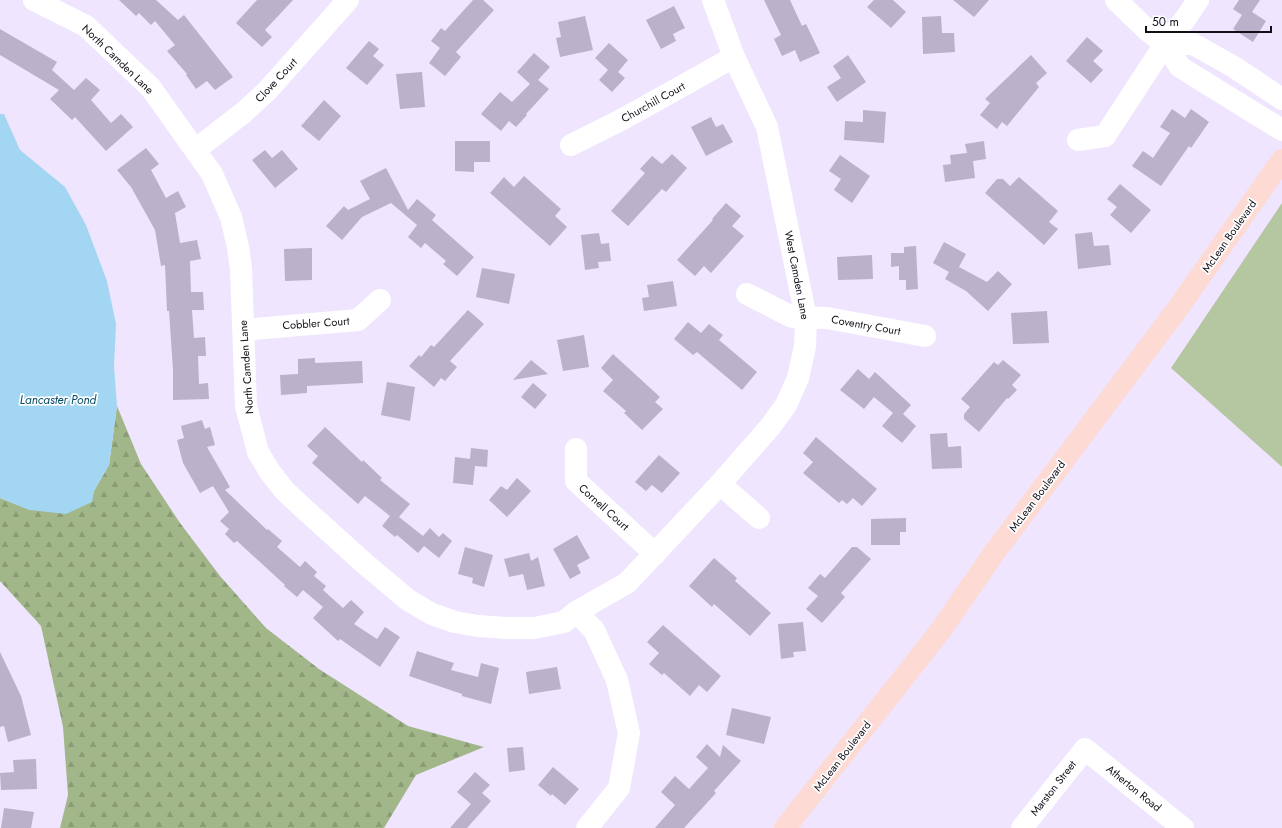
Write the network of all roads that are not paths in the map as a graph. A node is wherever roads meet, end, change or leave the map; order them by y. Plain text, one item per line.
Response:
1 (34, 0) edge
2 (348, 0) edge
3 (713, 0) edge
4 (1116, 0) edge
5 (1198, 0) edge
6 (1165, 44) junction
7 (734, 57) junction
8 (1282, 99) edge
9 (1282, 130) edge
10 (1078, 140) dead end
11 (571, 145) dead end
12 (195, 150) junction
13 (1282, 160) edge
14 (747, 294) dead end
15 (380, 300) dead end
16 (806, 318) junction
17 (243, 330) junction
18 (925, 336) dead end
19 (576, 449) dead end
20 (720, 484) junction
21 (759, 518) dead end
22 (656, 554) junction
23 (576, 612) junction
24 (1085, 748) joint
25 (587, 828) edge
26 (785, 828) edge
27 (1022, 828) edge
28 (1183, 828) edge

1 - 12 street, North Camden Lane
2 - 12 street, Clove Court
3 - 7 street, West Camden Lane
4 - 6 street
5 - 6 street
6 - 8 street
6 - 9 street
6 - 10 street
7 - 11 street, Churchill Court
7 - 16 street, West Camden Lane
12 - 17 street, North Camden Lane
13 - 26 main road, McLean Boulevard
14 - 16 street, Coventry Court
15 - 17 street, Cobbler Court
16 - 18 street, Coventry Court
16 - 20 street, West Camden Lane
17 - 23 street, North Camden Lane
19 - 22 street, Cornell Court
20 - 21 street
20 - 22 street, West Camden Lane
22 - 23 street, West Camden Lane
23 - 25 street
24 - 27 street, Marston Street
24 - 28 street, Atherton Road

